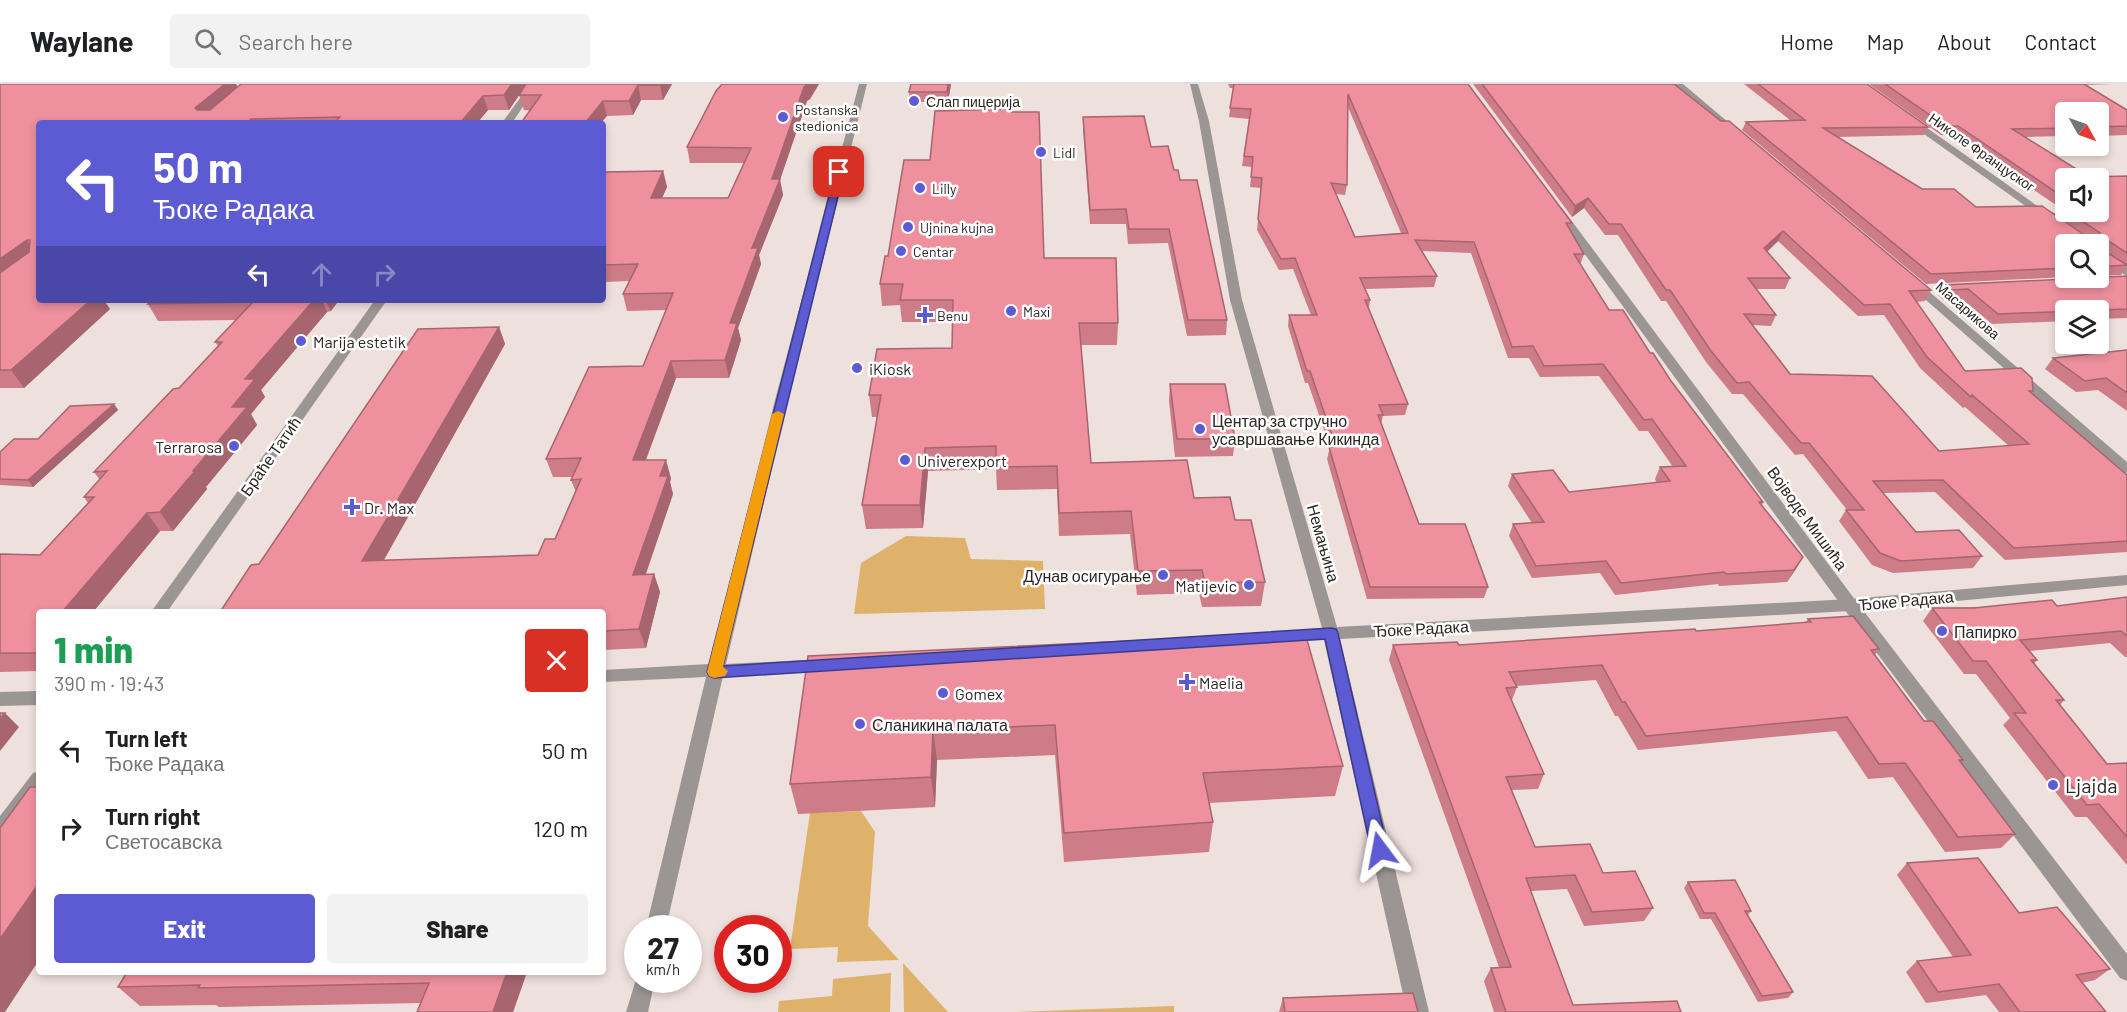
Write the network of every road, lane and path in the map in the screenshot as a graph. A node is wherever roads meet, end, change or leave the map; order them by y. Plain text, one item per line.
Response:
1 (534, 84) edge
2 (863, 84) edge
3 (1194, 84) edge
4 (1678, 84) edge
5 (1897, 111) edge
6 (509, 120) edge
7 (1750, 145) edge
8 (1550, 199) edge
9 (2058, 224) edge
10 (2109, 264) edge
11 (1904, 275) edge
12 (2124, 278) edge
13 (1943, 289) edge
14 (1922, 290) junction
15 (379, 303) edge
16 (2127, 469) edge
17 (2127, 580) edge
18 (1850, 605) junction
19 (161, 609) edge
20 (1331, 633) junction
21 (1271, 637) edge
22 (841, 664) edge
23 (714, 672) junction
24 (606, 676) edge
25 (36, 698) edge
26 (0, 699) edge
27 (36, 782) edge
28 (0, 831) edge
29 (659, 915) edge
30 (2127, 971) edge
31 (642, 993) edge
32 (638, 1012) edge
33 (1418, 1012) edge

1 - 6 street
2 - 23 street
3 - 20 street, Немањина
4 - 7 street
5 - 9 street, Николе Француског
8 - 18 street, Војводе Мишића
10 - 12 street
11 - 14 street, Масарикова
13 - 14 street
14 - 16 street, Масарикова
15 - 19 street, Браће Татић
17 - 18 street, Ђоке Радака
18 - 20 street, Ђоке Радака
18 - 30 street, Војводе Мишића
20 - 21 street, Ђоке Радака
20 - 33 street, Немањина
22 - 23 street
23 - 24 street
23 - 29 street
25 - 26 street
27 - 28 street
31 - 32 street

